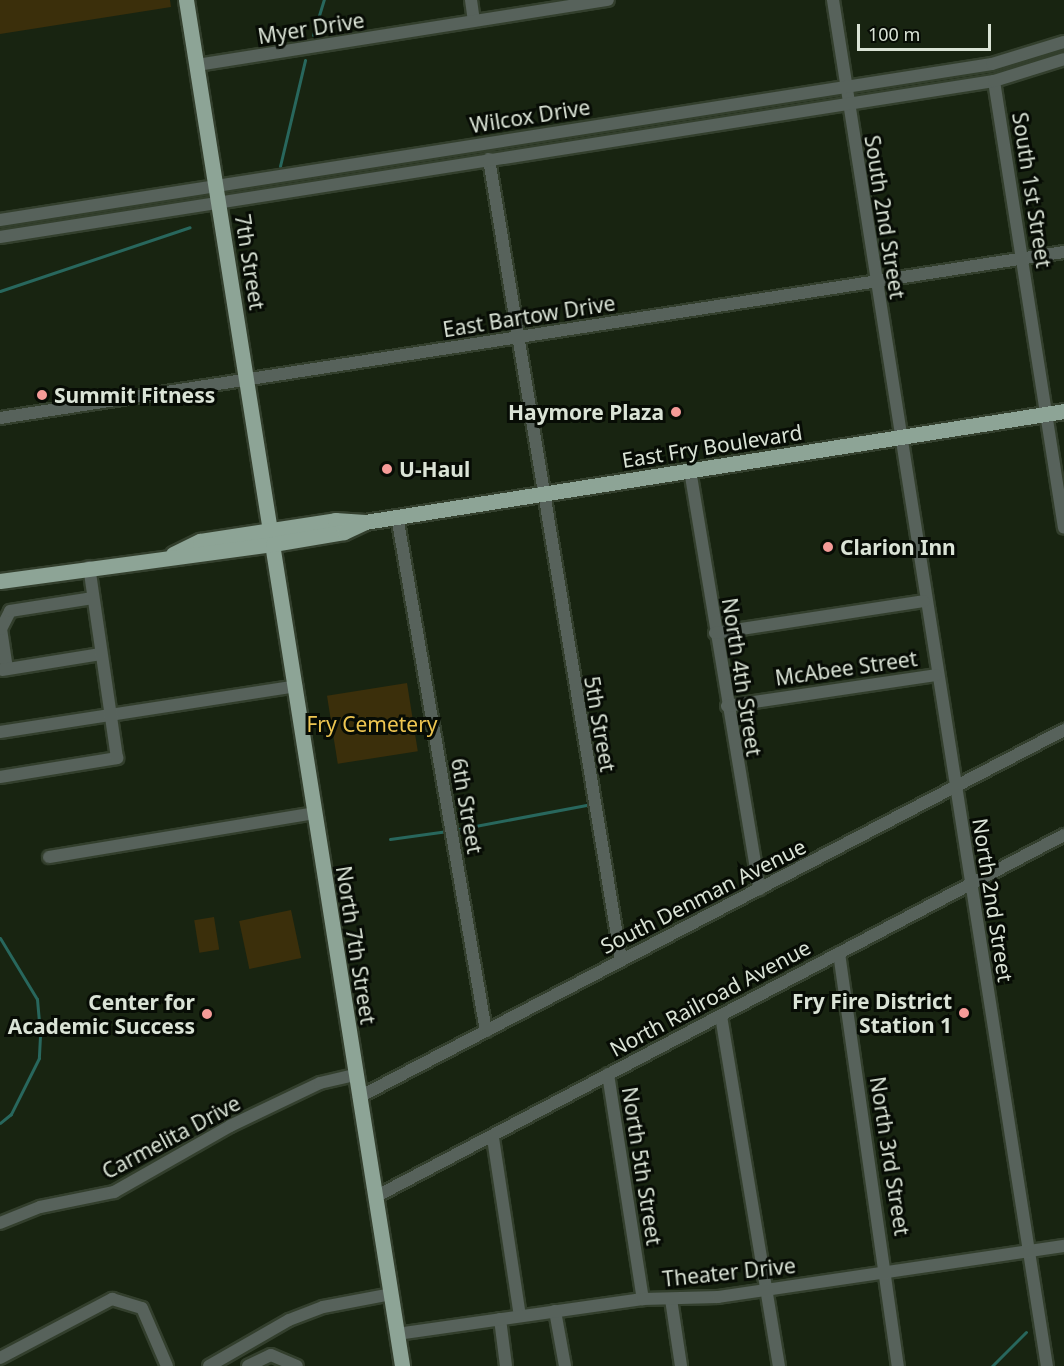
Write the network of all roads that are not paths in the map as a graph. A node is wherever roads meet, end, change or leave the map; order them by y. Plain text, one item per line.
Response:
1 (186, 0) edge
2 (471, 0) edge
3 (608, 0) edge
4 (833, 0) edge
5 (474, 21) junction
6 (1064, 42) edge
7 (1064, 59) edge
8 (197, 65) junction
9 (994, 81) junction
10 (846, 87) junction
11 (848, 103) junction
12 (489, 159) junction
13 (216, 184) junction
14 (219, 202) junction
15 (0, 220) edge
16 (0, 237) edge
17 (1064, 252) edge
18 (1023, 259) junction
19 (875, 282) junction
20 (519, 337) junction
21 (248, 380) junction
22 (1064, 411) edge
23 (1047, 413) junction
24 (0, 418) edge
25 (901, 439) junction
26 (690, 470) junction
27 (545, 494) junction
28 (397, 516) junction
29 (1064, 528) edge
30 (272, 537) junction
31 (89, 567) junction
32 (0, 581) edge
33 (93, 598) junction
34 (924, 601) junction
35 (715, 633) junction
36 (101, 654) junction
37 (4, 670) edge
38 (936, 675) junction
39 (296, 687) junction
40 (727, 706) junction
41 (110, 715) junction
42 (1064, 730) edge
43 (0, 732) edge
44 (0, 777) edge
45 (957, 786) junction
46 (314, 813) junction
47 (1064, 835) edge
48 (49, 857) dead end
49 (969, 883) junction
50 (759, 889) junction
51 (838, 953) junction
52 (621, 960) junction
53 (721, 1016) junction
54 (486, 1031) junction
55 (608, 1074) junction
56 (356, 1075) junction
57 (359, 1097) junction
58 (493, 1138) junction
59 (375, 1197) junction
60 (0, 1222) edge
61 (1064, 1246) edge
62 (1029, 1251) junction
63 (888, 1272) junction
64 (767, 1290) junction
65 (391, 1294) junction
66 (643, 1299) junction
67 (671, 1299) junction
68 (555, 1311) junction
69 (520, 1316) junction
70 (500, 1319) junction
71 (398, 1334) junction
72 (235, 1351) junction
73 (0, 1358) edge
74 (167, 1366) edge
75 (209, 1366) edge
76 (242, 1366) edge
77 (248, 1366) edge
78 (297, 1366) edge
79 (402, 1366) edge
80 (506, 1366) edge
81 (565, 1366) edge
82 (681, 1366) edge
83 (778, 1366) edge
84 (898, 1366) edge
85 (1047, 1366) edge

1 - 8 main road, 7th Street
2 - 5 street
3 - 5 street, Myer Drive
4 - 10 street, South 2nd Street
5 - 8 street, Myer Drive
6 - 10 street, Wilcox Drive
7 - 9 street, Wilcox Drive
8 - 13 main road, 7th Street
9 - 11 street, Wilcox Drive
9 - 18 street, South 1st Street
10 - 11 street, South 2nd Street
10 - 13 street, Wilcox Drive
11 - 12 street, Wilcox Drive
11 - 19 street, South 2nd Street
12 - 14 street, Wilcox Drive
12 - 20 street, 5th Street
13 - 14 main road, 7th Street
13 - 15 street, Wilcox Drive
14 - 16 street, Wilcox Drive
14 - 21 main road, 7th Street
17 - 18 street, East Bartow Drive
18 - 19 street, East Bartow Drive
18 - 23 street, South 1st Street
19 - 20 street, East Bartow Drive
19 - 25 street, South 2nd Street
20 - 21 street, East Bartow Drive
20 - 27 street, 5th Street
21 - 24 street, East Bartow Drive
21 - 30 main road, 7th Street
22 - 23 main road, East Fry Boulevard
23 - 25 main road, East Fry Boulevard
23 - 29 street, South 1st Street
25 - 26 main road, East Fry Boulevard
25 - 34 street, North 2nd Street
26 - 27 main road, East Fry Boulevard
26 - 35 street, North 4th Street
27 - 28 main road, East Fry Boulevard
27 - 52 street, 5th Street
28 - 30 main road, East Fry Boulevard
28 - 54 street, 6th Street
30 - 31 main road, East Fry Boulevard
30 - 39 main road, North 7th Street
31 - 32 main road, East Fry Boulevard
31 - 33 street
33 - 36 street
33 - 37 street
34 - 35 street
34 - 38 street, North 2nd Street
35 - 40 street, North 4th Street
36 - 37 street
36 - 41 street
38 - 40 street, McAbee Street
38 - 45 street, North 2nd Street
39 - 41 street
39 - 46 main road, North 7th Street
40 - 50 street, North 4th Street
41 - 43 street
41 - 44 street
42 - 45 street, South Denman Avenue
45 - 49 street, North 2nd Street
45 - 50 street, South Denman Avenue
46 - 48 street
46 - 56 main road, North 7th Street
47 - 49 street, North Railroad Avenue
49 - 51 street, North Railroad Avenue
49 - 62 street, North 2nd Street
50 - 52 street, South Denman Avenue
51 - 53 street, North Railroad Avenue
51 - 63 street, North 3rd Street
52 - 54 street, South Denman Avenue
53 - 55 street, North Railroad Avenue
53 - 64 street
54 - 57 street, South Denman Avenue
55 - 58 street, North Railroad Avenue
55 - 66 street, North 5th Street
56 - 57 main road, North 7th Street
56 - 60 street, Carmelita Drive
57 - 59 main road, North 7th Street
58 - 59 street, North Railroad Avenue
58 - 69 street
59 - 65 main road, North 7th Street
61 - 62 street, Theater Drive
62 - 63 street, Theater Drive
62 - 85 street, North 2nd Street
63 - 64 street, Theater Drive
63 - 84 street, North 3rd Street
64 - 67 street, Theater Drive
64 - 83 street
65 - 71 main road, North 7th Street
65 - 72 street
66 - 67 street, Theater Drive
66 - 68 street, Theater Drive
67 - 82 street
68 - 69 street, Theater Drive
68 - 81 street
69 - 70 street, Theater Drive
70 - 71 street, Theater Drive
70 - 80 street
71 - 79 main road, North 7th Street
72 - 75 street
72 - 76 street
73 - 74 street
77 - 78 street

